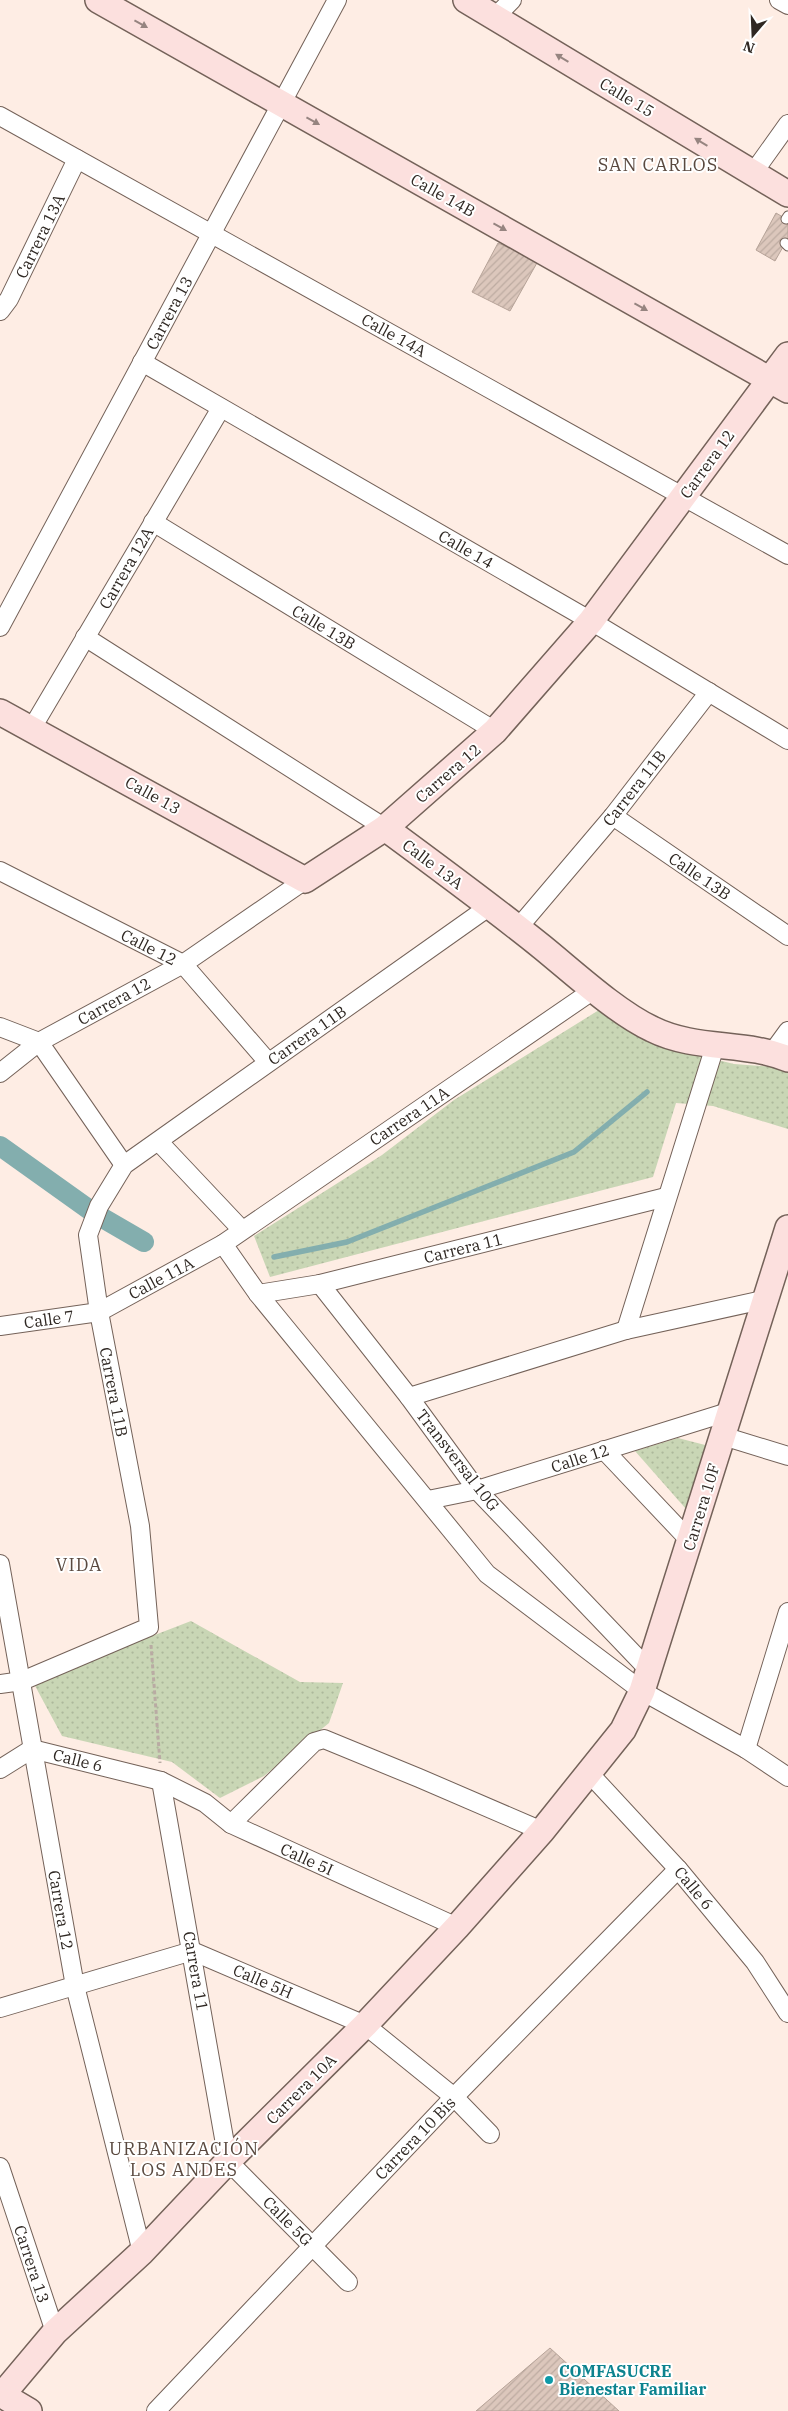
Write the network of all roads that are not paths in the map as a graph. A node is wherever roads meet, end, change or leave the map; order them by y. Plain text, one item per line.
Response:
1 (98, 0) edge
2 (337, 0) edge
3 (466, 0) edge
4 (779, 0) edge
5 (788, 6) edge
6 (503, 8) edge
7 (281, 104) junction
8 (0, 116) edge
9 (788, 124) edge
10 (77, 159) junction
11 (753, 173) junction
12 (788, 194) edge
13 (212, 234) junction
14 (0, 311) edge
15 (788, 355) edge
16 (142, 362) junction
17 (779, 384) edge
18 (221, 408) junction
19 (683, 497) junction
20 (152, 522) junction
21 (788, 555) edge
22 (591, 621) junction
23 (0, 627) edge
24 (85, 637) junction
25 (708, 692) junction
26 (0, 712) edge
27 (32, 728) junction
28 (495, 731) junction
29 (788, 740) edge
30 (613, 816) junction
31 (385, 828) junction
32 (0, 871) edge
33 (305, 880) junction
34 (490, 906) junction
35 (518, 928) junction
36 (788, 936) edge
37 (183, 964) junction
38 (595, 990) junction
39 (0, 1027) edge
40 (788, 1031) edge
41 (39, 1042) junction
42 (716, 1046) junction
43 (780, 1056) edge
44 (268, 1062) junction
45 (0, 1073) edge
46 (159, 1142) junction
47 (124, 1165) junction
48 (666, 1198) junction
49 (788, 1228) edge
50 (242, 1230) junction
51 (223, 1244) junction
52 (320, 1284) junction
53 (258, 1294) junction
54 (767, 1299) junction
55 (99, 1312) junction
56 (0, 1326) edge
57 (626, 1330) junction
58 (409, 1397) junction
59 (731, 1411) junction
60 (723, 1436) junction
61 (604, 1450) junction
62 (788, 1456) edge
63 (477, 1490) junction
64 (428, 1500) junction
65 (690, 1542) junction
66 (0, 1564) edge
67 (788, 1612) edge
68 (645, 1680) junction
69 (22, 1681) junction
70 (0, 1684) edge
71 (32, 1749) junction
72 (746, 1749) junction
73 (0, 1769) edge
74 (589, 1773) junction
75 (788, 1777) edge
76 (161, 1781) junction
77 (231, 1824) junction
78 (542, 1831) junction
79 (678, 1869) junction
80 (457, 1927) junction
81 (192, 1950) junction
82 (75, 1986) junction
83 (0, 2008) edge
84 (788, 2013) edge
85 (365, 2025) junction
86 (454, 2097) junction
87 (490, 2134) dead end
88 (228, 2161) junction
89 (0, 2167) edge
90 (313, 2245) junction
91 (142, 2252) junction
92 (348, 2282) dead end
93 (55, 2332) junction
94 (1, 2394) edge
95 (30, 2411) edge
96 (156, 2411) edge

1 -> 7 street, Calle 14B
2 - 7 street, Carrera 13
3 - 6 street, Calle 15
4 - 5 street
11 -> 6 street, Calle 15
7 - 13 street, Carrera 13
7 -> 17 street, Calle 14B
8 - 10 street, Calle 14A
9 - 11 street
10 - 13 street, Calle 14A
10 - 14 street, Carrera 13A
11 - 12 street, Calle 15
13 - 16 street, Carrera 13
13 - 19 street, Calle 14A
15 - 17 street, Carrera 12
16 - 18 street, Calle 14
16 - 23 street, Carrera 13
17 - 19 street, Carrera 12
18 - 20 street, Carrera 12A
18 - 22 street, Calle 14
19 - 21 street, Calle 14A
19 - 22 street, Carrera 12
20 - 24 street, Carrera 12A
20 - 28 street, Calle 13B
22 - 25 street, Calle 14
22 - 28 street, Carrera 12
24 - 27 street, Carrera 12A
24 - 31 street, Calle 13A
25 - 29 street, Calle 14
25 - 30 street, Carrera 11B
26 - 27 street, Calle 13
27 - 33 street, Calle 13
28 - 31 street, Carrera 12
30 - 35 street, Carrera 11B
30 - 36 street, Calle 13B
31 - 33 street, Carrera 12
31 - 34 street, Calle 13A
32 - 37 street, Calle 12
33 - 37 street, Carrera 12
34 - 35 street, Calle 13A
34 - 44 street, Carrera 11B
35 - 38 street, Calle 13A
37 - 41 street, Carrera 12
37 - 44 street, Calle 12
38 - 42 street, Calle 13A
38 - 50 street, Carrera 11A
39 - 41 street
40 - 43 street
41 - 45 street, Carrera 12
41 - 47 street
42 - 43 street, Calle 13A
42 - 48 street
44 - 46 street, Carrera 11B
46 - 47 street, Carrera 11B
46 - 50 street
47 - 55 street, Carrera 11B
48 - 52 street, Carrera 11
48 - 57 street
49 - 54 street, Carrera 10F
50 - 51 street, Carrera 11A
51 - 53 street
51 - 55 street, Calle 11A
52 - 53 street, Carrera 11
52 - 58 street, Transversal 10G
53 - 64 street
54 - 57 street
54 - 59 street, Carrera 10F
55 - 56 street, Calle 7
55 - 69 street, Carrera 11B
57 - 58 street
58 - 63 street, Transversal 10G
59 - 60 street, Carrera 10F
59 - 61 street, Calle 12
60 - 62 street
60 - 65 street, Carrera 10F
61 - 63 street, Calle 12
61 - 65 street
63 - 64 street, Calle 12
63 - 68 street, Transversal 10G
64 - 68 street
65 - 68 street, Carrera 10F
66 - 69 street, Carrera 12
67 - 72 street
68 - 72 street
68 - 74 street, Carrera 10F
69 - 70 street
69 - 71 street, Carrera 12
71 - 73 street, Calle 6
71 - 76 street, Calle 6
71 - 82 street, Carrera 12
72 - 75 street
74 - 78 street, Carrera 10A
74 - 79 street, Calle 6
76 - 77 street, Calle 5I
76 - 81 street, Carrera 11
77 - 78 street
77 - 80 street, Calle 5I
78 - 80 street, Carrera 10A
79 - 84 street, Calle 6
79 - 86 street, Carrera 10 Bis
80 - 85 street, Carrera 10A
81 - 82 street
81 - 85 street, Calle 5H
81 - 88 street, Carrera 11
82 - 83 street
82 - 91 street, Carrera 12
85 - 86 street, Calle 5H
85 - 88 street, Carrera 10A
86 - 87 street, Calle 5H
86 - 90 street, Carrera 10 Bis
88 - 90 street, Calle 5G
88 - 91 street, Carrera 10A
89 - 93 street, Carrera 13
90 - 92 street, Calle 5G
90 - 96 street, Carrera 10 Bis
91 - 93 street, Carrera 10A
93 - 94 street, Carrera 10A
94 - 95 street

